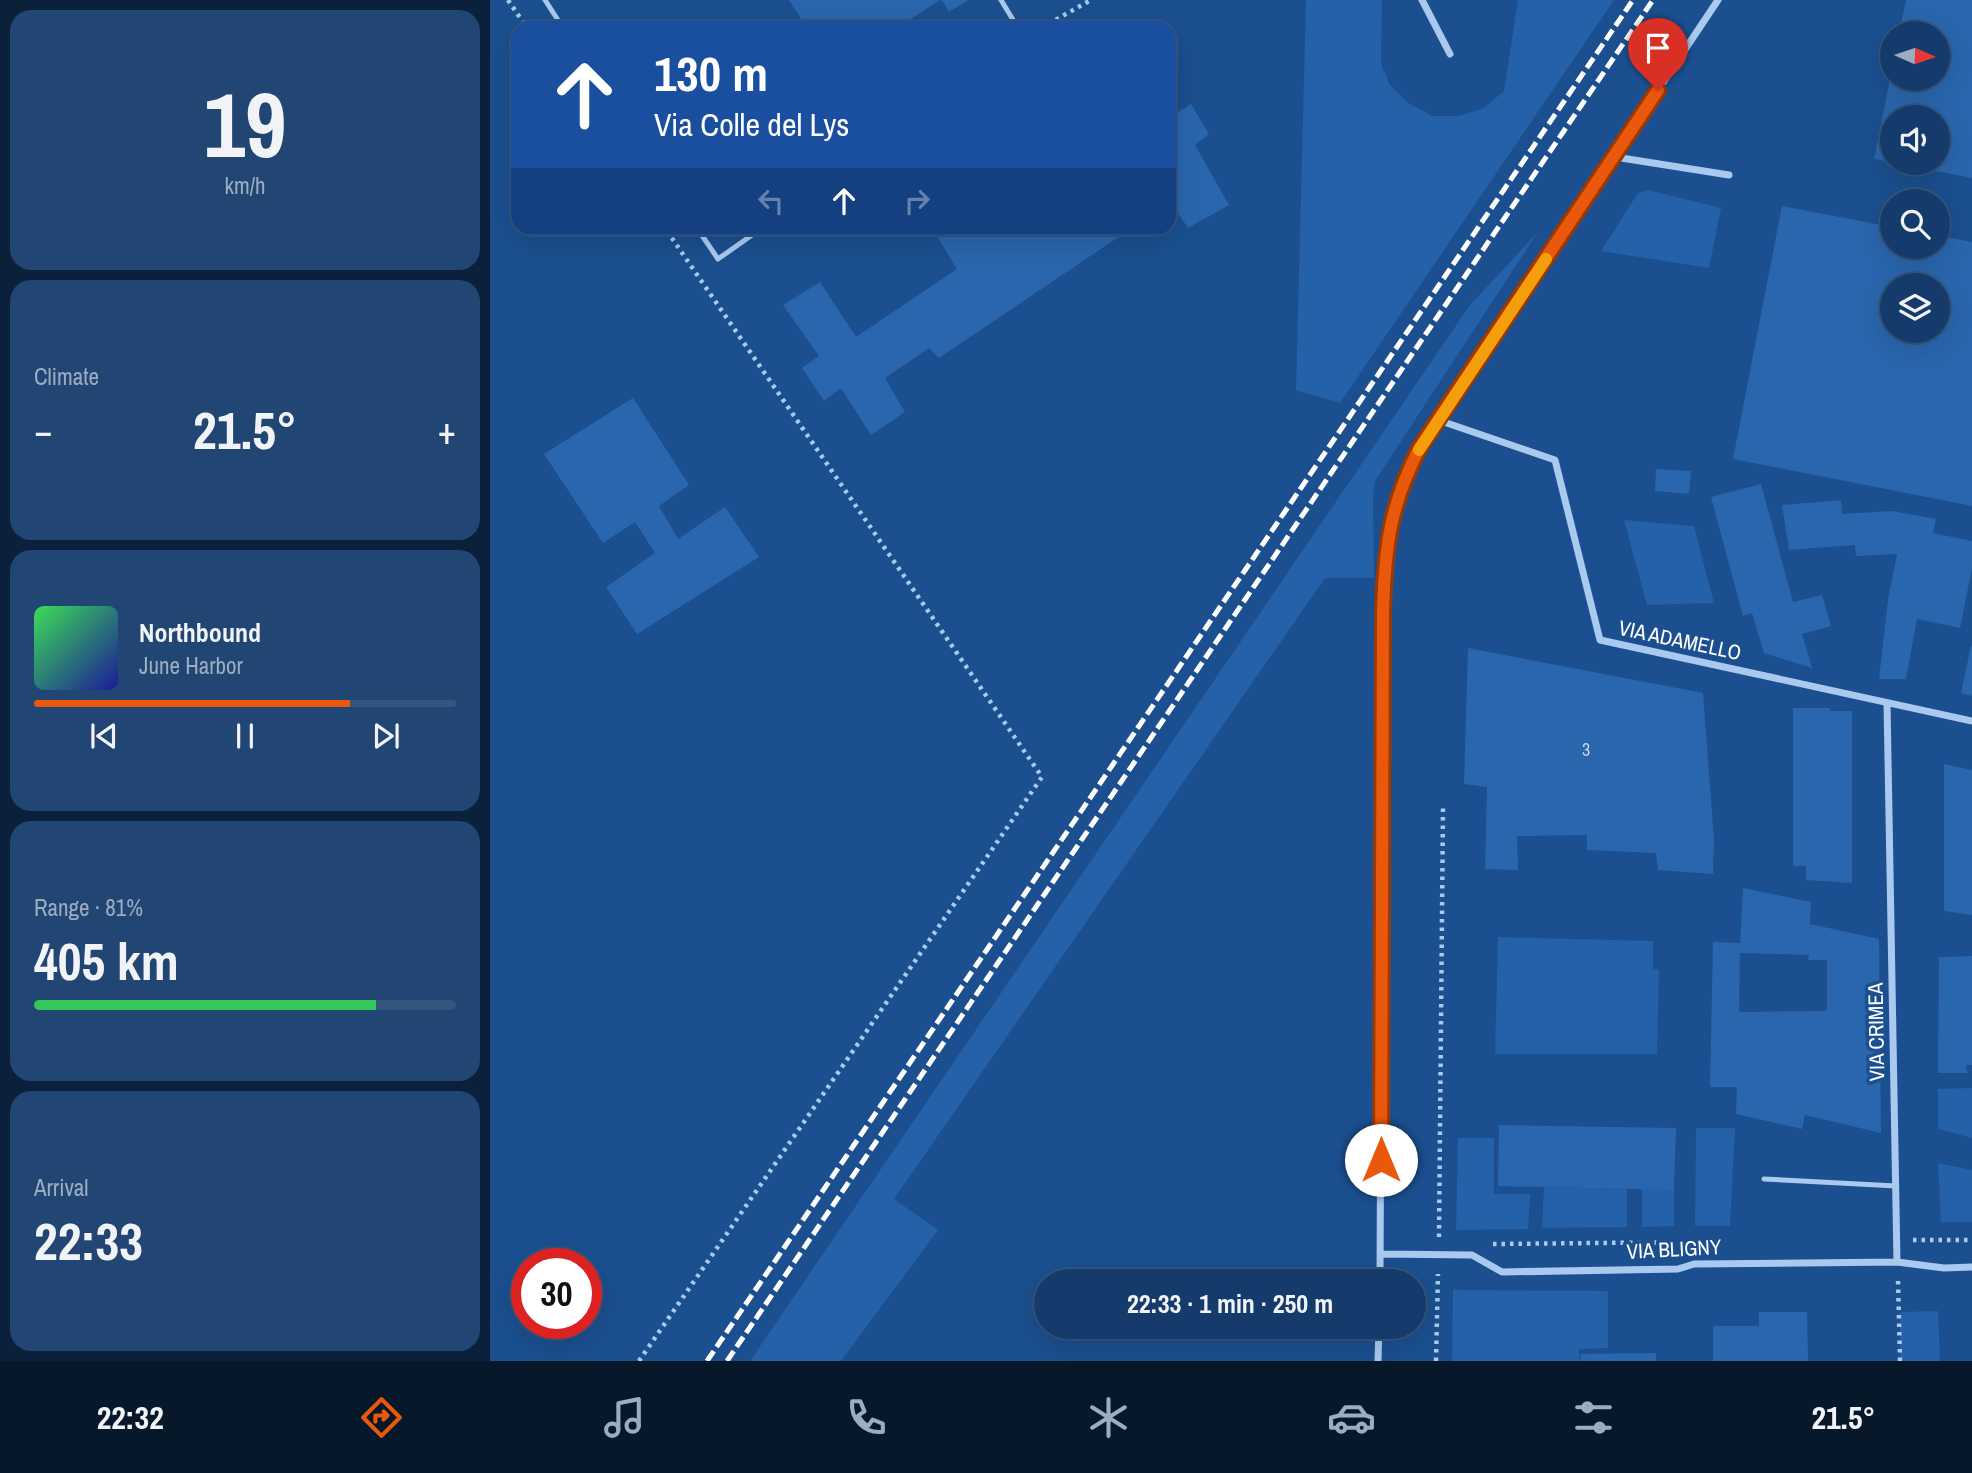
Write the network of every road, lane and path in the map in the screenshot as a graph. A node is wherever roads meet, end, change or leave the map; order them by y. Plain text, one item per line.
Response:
1 (508, 0) edge
2 (545, 0) edge
3 (1001, 0) edge
4 (1091, 0) edge
5 (1422, 0) edge
6 (1718, 0) edge
7 (522, 21) edge
8 (558, 21) edge
9 (1014, 21) edge
10 (1054, 21) edge
11 (1450, 54) dead end
12 (1615, 157) junction
13 (1729, 175) dead end
14 (669, 235) edge
15 (702, 235) edge
16 (752, 235) edge
17 (1438, 420) junction
18 (1888, 703) junction
19 (1972, 721) edge
20 (1443, 808) dead end
21 (1764, 1179) dead end
22 (1896, 1186) junction
23 (1381, 1254) junction
24 (1438, 1254) junction
25 (1897, 1262) junction
26 (1972, 1267) edge
27 (1380, 1269) edge
28 (1379, 1339) edge
29 (639, 1361) edge
30 (1378, 1361) edge
31 (1436, 1361) edge
32 (1900, 1361) edge

1 - 7 path
2 - 8 lane
3 - 9 lane
4 - 10 path
5 - 11 street
6 - 12 street
12 - 13 street
12 - 17 street
14 - 29 path
15 - 16 lane
17 - 18 street, VIA ADAMELLO
17 - 23 street
18 - 19 street, VIA ADAMELLO
18 - 22 street, VIA CRIMEA
20 - 24 path
21 - 22 lane
22 - 25 street, VIA CRIMEA
23 - 24 street, VIA BLIGNY
23 - 27 street
24 - 25 street, VIA BLIGNY
24 - 31 path
25 - 26 street, VIA BLIGNY
25 - 32 path
28 - 30 street

